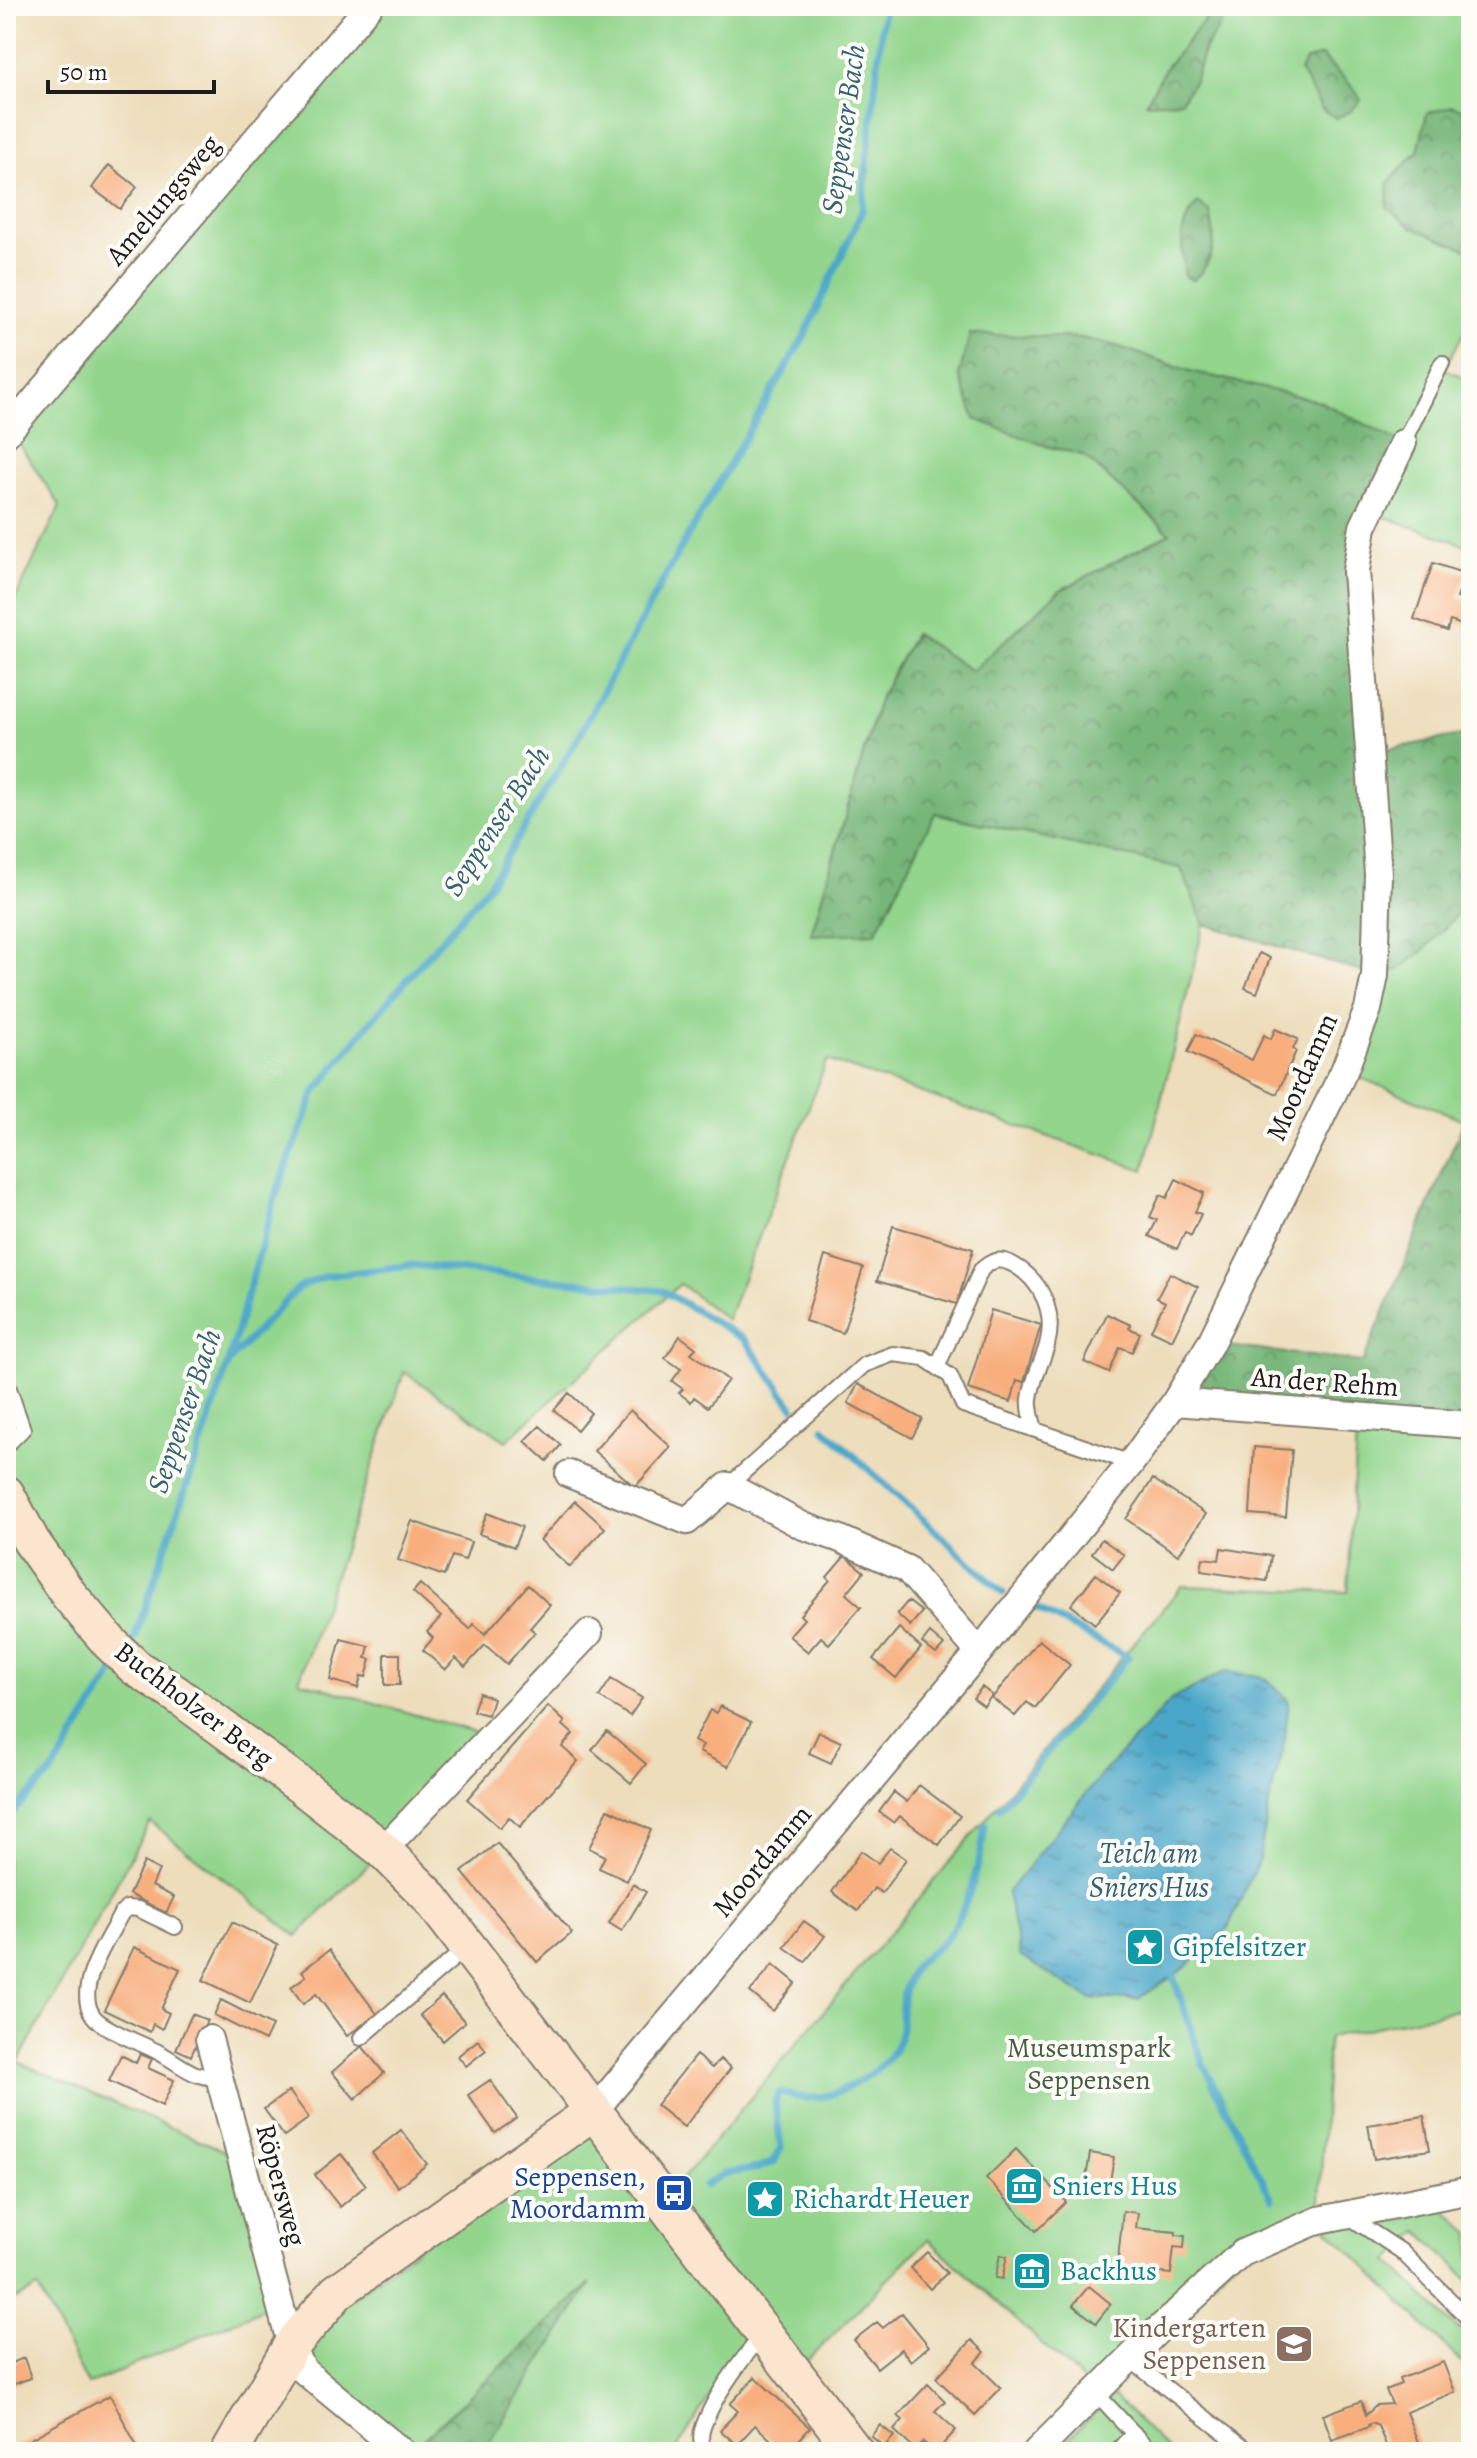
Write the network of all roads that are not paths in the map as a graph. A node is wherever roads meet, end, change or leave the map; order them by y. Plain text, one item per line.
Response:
1 (369, 6) edge
2 (1442, 363) dead end
3 (6, 434) edge
4 (1403, 443) joint
5 (937, 1367) junction
6 (6, 1380) edge
7 (1175, 1402) junction
8 (1471, 1425) edge
9 (1035, 1429) junction
10 (6, 1446) edge
11 (1131, 1463) junction
12 (569, 1474) dead end
13 (728, 1486) junction
14 (6, 1494) edge
15 (589, 1633) dead end
16 (979, 1652) junction
17 (383, 1850) junction
18 (175, 1927) dead end
19 (467, 1947) junction
20 (361, 2038) dead end
21 (209, 2039) dead end
22 (219, 2077) junction
23 (594, 2111) junction
24 (1471, 2190) edge
25 (1346, 2215) junction
26 (1467, 2317) dead end
27 (764, 2333) junction
28 (291, 2346) junction
29 (1129, 2359) junction
30 (1096, 2393) junction
31 (1134, 2433) junction
32 (1243, 2447) dead end
33 (230, 2452) edge
34 (402, 2452) edge
35 (704, 2452) edge
36 (855, 2452) edge
37 (1036, 2452) edge
38 (1116, 2452) edge
39 (1151, 2452) edge

1 - 3 street, Amelungsweg
2 - 4 lane
4 - 7 street, Moordamm
5 - 9 lane
5 - 9 lane
5 - 13 lane
6 - 10 lane
7 - 8 street, An der Rehm
7 - 11 street, Moordamm
9 - 11 lane
11 - 16 street, Moordamm
12 - 13 street
13 - 16 street
14 - 17 main road, Buchholzer Berg
15 - 17 street
16 - 23 street, Moordamm
17 - 19 main road, Buchholzer Berg
18 - 22 lane
19 - 20 lane
19 - 23 main road, Buchholzer Berg
21 - 22 street, Röpersweg
22 - 28 street, Röpersweg
23 - 27 main road, Buchholzer Berg
23 - 28 main road
24 - 25 street
25 - 26 lane
25 - 29 street
27 - 35 lane
27 - 36 main road, Buchholzer Berg
28 - 33 main road
28 - 34 street, Röpersweg
29 - 30 street
29 - 32 lane
30 - 31 lane
30 - 37 street
31 - 38 lane
31 - 39 lane

